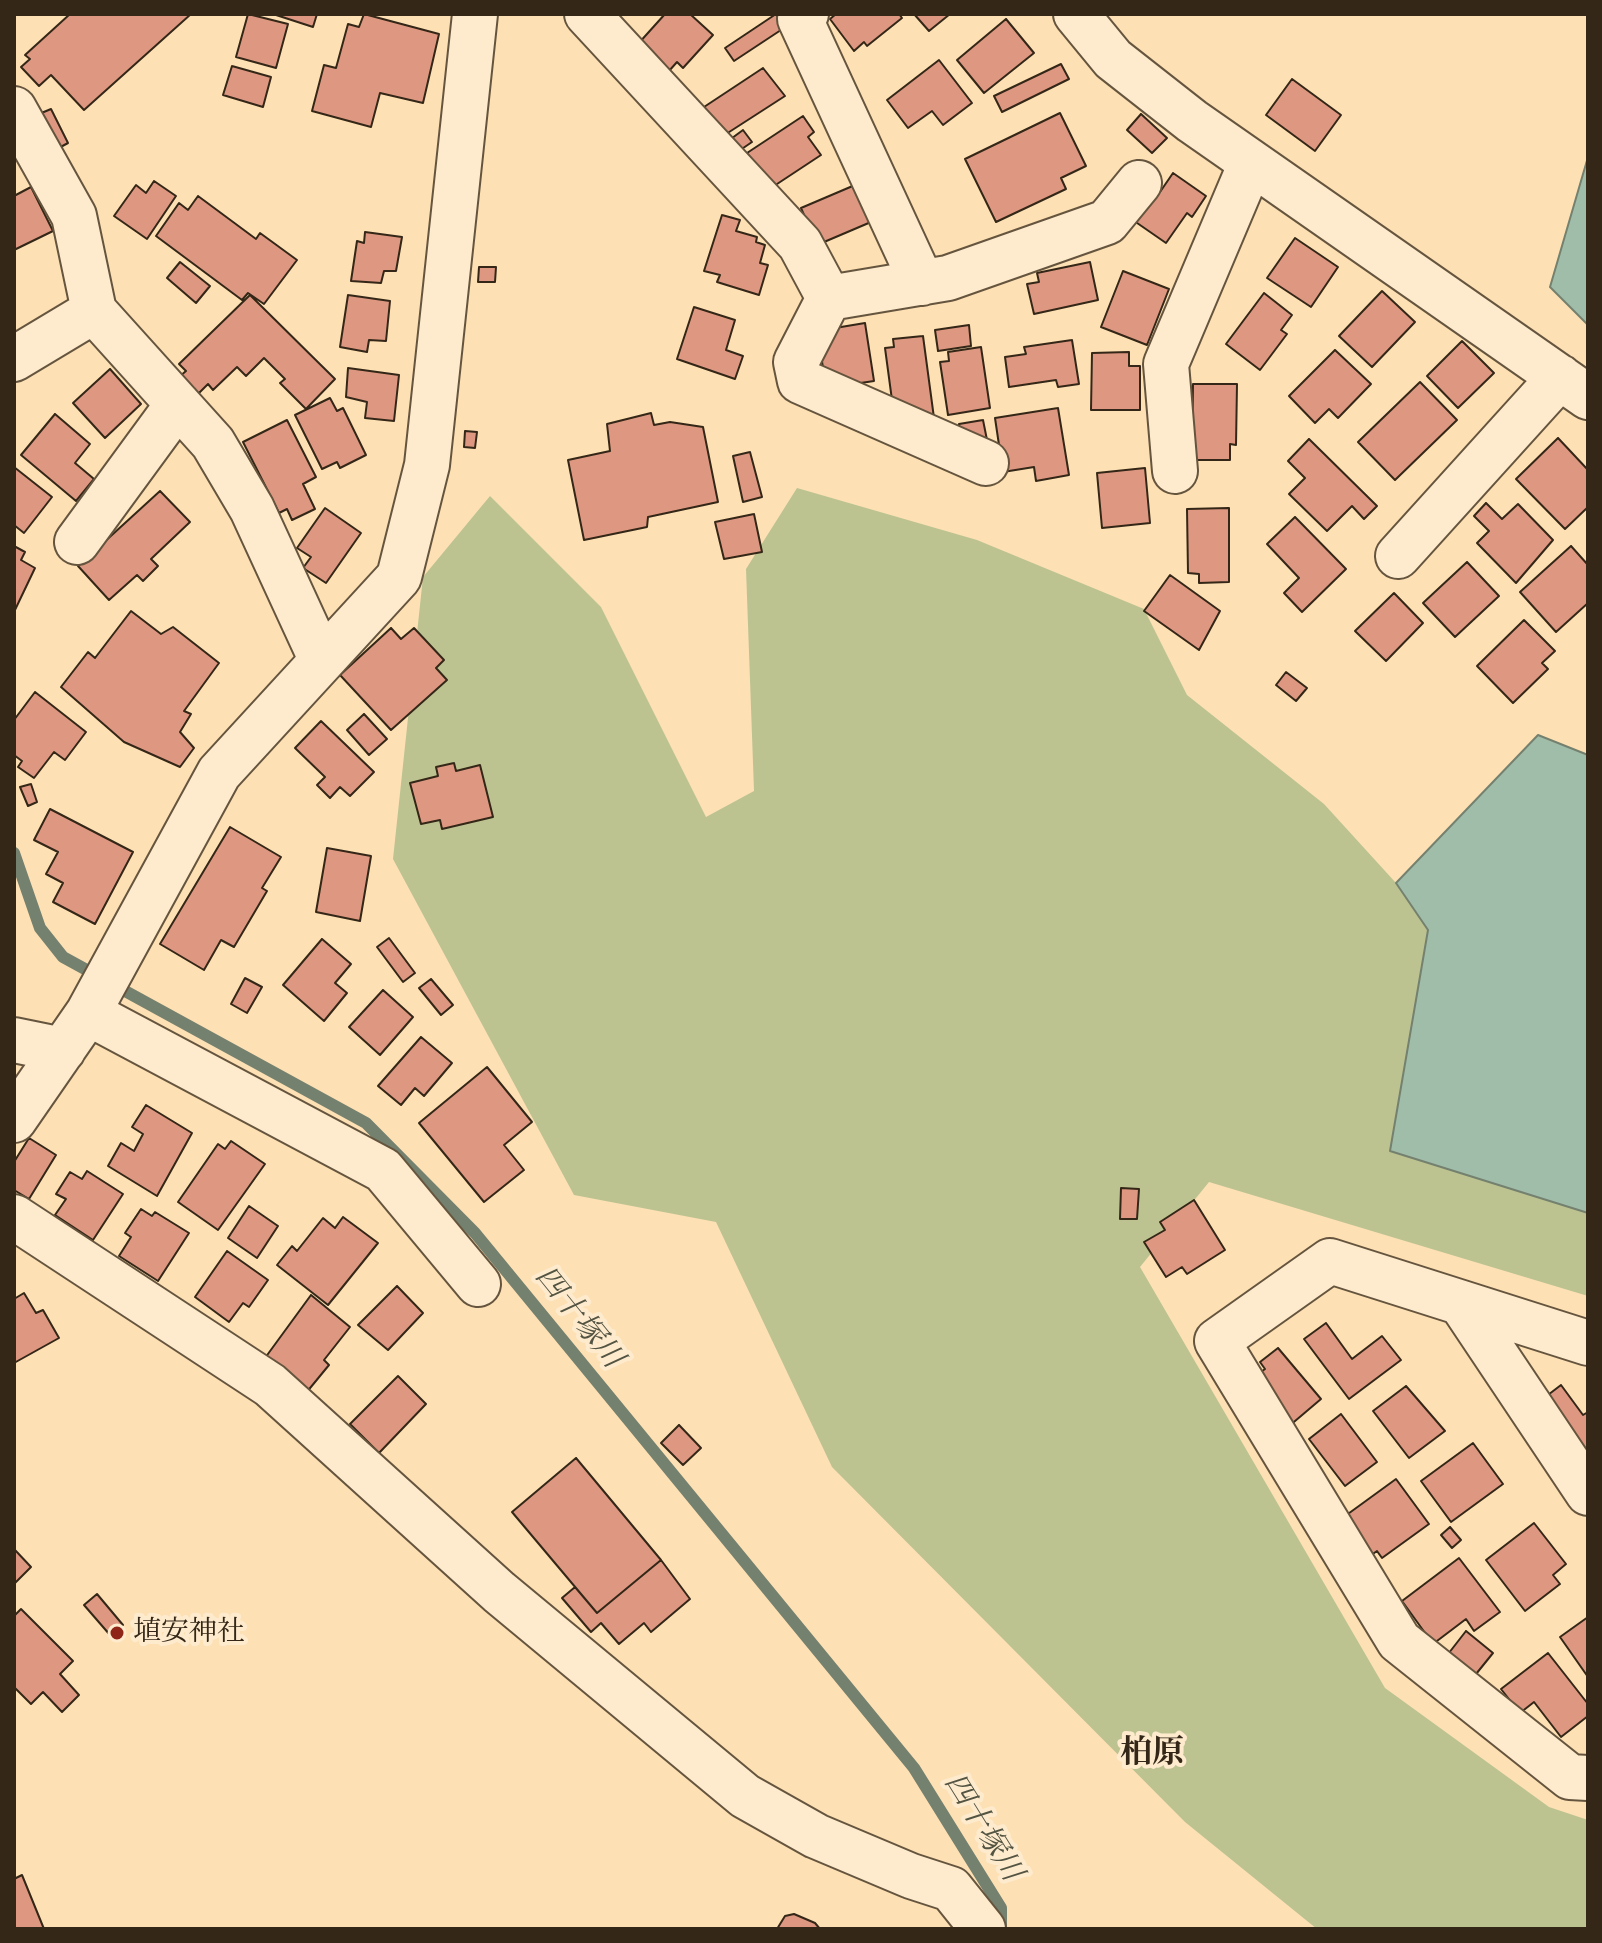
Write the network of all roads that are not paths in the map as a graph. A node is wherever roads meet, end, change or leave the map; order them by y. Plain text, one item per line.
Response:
1 (475, 14) edge
2 (587, 14) edge
3 (806, 14) edge
4 (1076, 14) edge
5 (14, 109) edge
6 (1251, 163) junction
7 (1139, 183) dead end
8 (922, 283) junction
9 (829, 298) junction
10 (94, 311) junction
11 (14, 359) edge
12 (1574, 387) edge
13 (178, 404) junction
14 (986, 463) dead end
15 (1175, 471) dead end
16 (77, 542) dead end
17 (1398, 556) dead end
18 (322, 661) junction
19 (88, 1013) junction
20 (14, 1040) edge
21 (63, 1050) junction
22 (14, 1120) edge
23 (14, 1217) edge
24 (478, 1284) dead end
25 (1461, 1303) junction
26 (1588, 1343) edge
27 (1588, 1493) edge
28 (1588, 1778) edge
29 (983, 1929) edge

1 - 18 street
2 - 9 street
3 - 8 street
4 - 6 street
5 - 10 street
6 - 12 street
6 - 15 street
7 - 8 street
8 - 9 street
9 - 14 street
10 - 11 street
10 - 13 street
12 - 17 street
13 - 16 street
13 - 18 street
18 - 19 street
19 - 21 street
19 - 24 street
20 - 21 street
21 - 22 street
23 - 29 street
25 - 26 street
25 - 27 street
25 - 28 street

